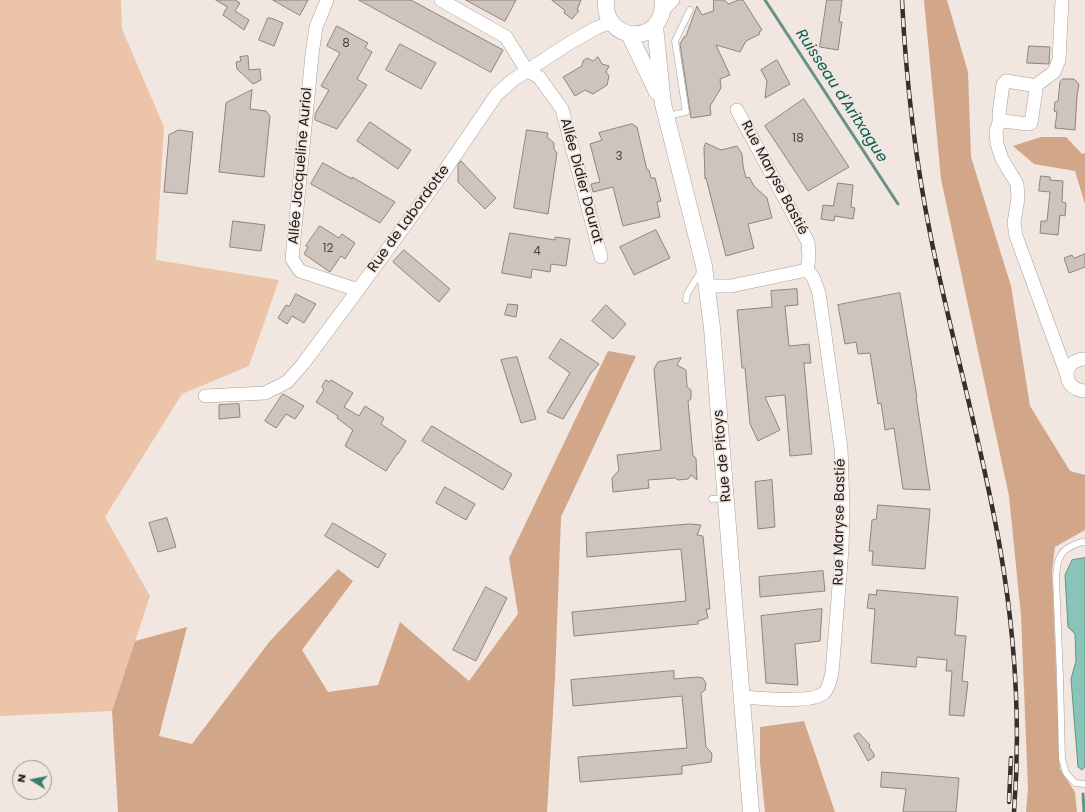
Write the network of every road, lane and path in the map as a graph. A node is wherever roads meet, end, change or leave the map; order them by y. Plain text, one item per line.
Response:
1 (327, 0) edge
2 (441, 0) edge
3 (606, 0) edge
4 (1062, 0) edge
5 (667, 3) edge
6 (690, 10) dead end
7 (611, 22) junction
8 (655, 26) junction
9 (629, 34) junction
10 (527, 71) junction
11 (1035, 86) junction
12 (664, 110) junction
13 (738, 110) dead end
14 (1000, 119) junction
15 (601, 257) dead end
16 (704, 266) junction
17 (807, 270) junction
18 (707, 286) junction
19 (358, 290) junction
20 (686, 300) dead end
21 (1085, 358) edge
22 (1067, 375) junction
23 (1085, 391) edge
24 (205, 396) dead end
25 (1085, 542) edge
26 (743, 697) junction
27 (1085, 784) edge
28 (751, 812) edge

1 - 19 street, Allée Jacqueline Auriol
2 - 10 street
3 - 7 street
4 - 11 street
5 - 8 street
6 - 12 lane
7 - 9 street
7 - 10 street, Rue de Labordotte
8 - 9 street
8 - 12 street
9 - 12 street
10 - 15 street, Allée Didier Daurat
10 - 19 street, Rue de Labordotte
11 - 14 street
11 - 14 street
12 - 16 street, Rue de Pitoys
13 - 17 street, Rue Maryse Bastié
14 - 22 street
16 - 18 street, Rue de Pitoys
16 - 20 lane
17 - 18 street
17 - 26 street, Rue Maryse Bastié
18 - 26 street, Rue de Pitoys
19 - 24 street, Rue de Labordotte
21 - 22 street
22 - 23 street
25 - 27 lane
26 - 28 street, Rue de Pitoys

